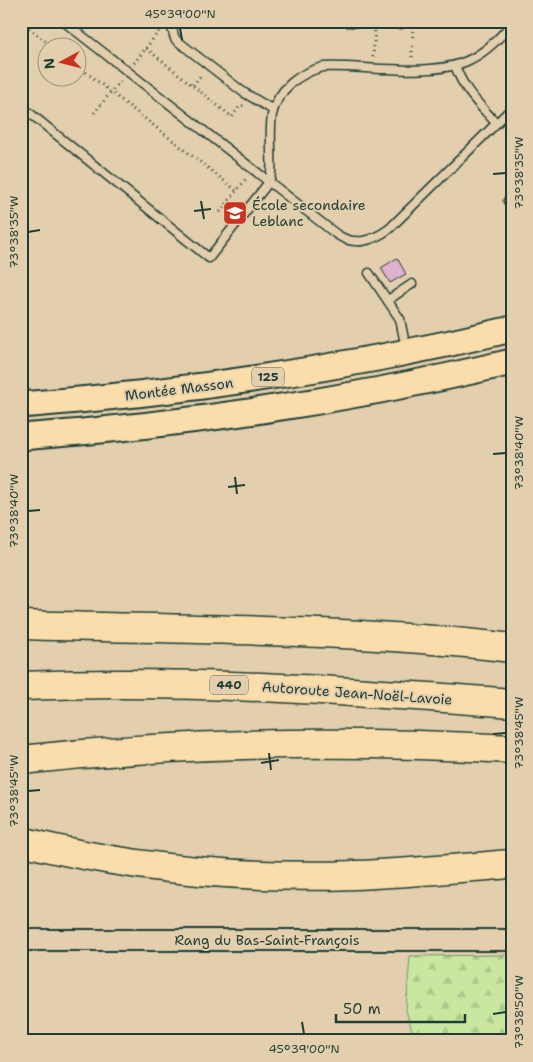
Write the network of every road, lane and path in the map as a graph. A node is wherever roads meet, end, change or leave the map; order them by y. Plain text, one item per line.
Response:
1 (63, 21) edge
2 (153, 21) edge
3 (170, 21) edge
4 (413, 21) edge
5 (21, 22) edge
6 (512, 23) edge
7 (375, 28) dead end
8 (41, 38) edge
9 (146, 48) junction
10 (374, 56) dead end
11 (420, 57) dead end
12 (133, 64) dead end
13 (455, 65) junction
14 (88, 74) edge
15 (122, 78) dead end
16 (111, 92) junction
17 (21, 106) edge
18 (512, 108) edge
19 (250, 109) dead end
20 (273, 110) junction
21 (94, 113) dead end
22 (496, 123) junction
23 (247, 178) dead end
24 (269, 182) junction
25 (237, 191) junction
26 (220, 212) dead end
27 (369, 273) dead end
28 (412, 284) dead end
29 (388, 300) junction
30 (512, 329) edge
31 (406, 353) junction
32 (512, 362) edge
33 (21, 405) edge
34 (21, 437) edge
35 (21, 624) edge
36 (512, 629) edge
37 (389, 637) junction
38 (512, 648) edge
39 (21, 686) edge
40 (512, 703) edge
41 (512, 749) edge
42 (21, 760) edge
43 (21, 841) edge
44 (512, 864) edge
45 (21, 940) edge
46 (512, 940) edge

1 - 24 lane
2 - 9 path
3 - 20 lane
4 - 11 path
5 - 8 path
6 - 13 lane
7 - 10 path
9 - 12 path
9 - 19 path
13 - 20 lane
13 - 22 lane
14 - 16 path
15 - 16 path
16 - 21 path
16 - 25 path
17 - 24 lane
18 - 22 lane
20 - 24 lane
22 - 24 lane
23 - 25 path
25 - 26 path
27 - 29 lane
28 - 29 lane
29 - 31 lane
30 - 31 main road, Montée Masson / 125
31 - 33 main road, Montée Masson / 125
32 - 34 main road
35 - 37 highway
36 - 37 highway
37 - 38 highway
39 - 40 highway, Autoroute Jean-Noël-Lavoie / 440
41 - 42 highway
43 - 44 highway
45 - 46 street, Rang du Bas-Saint-François

